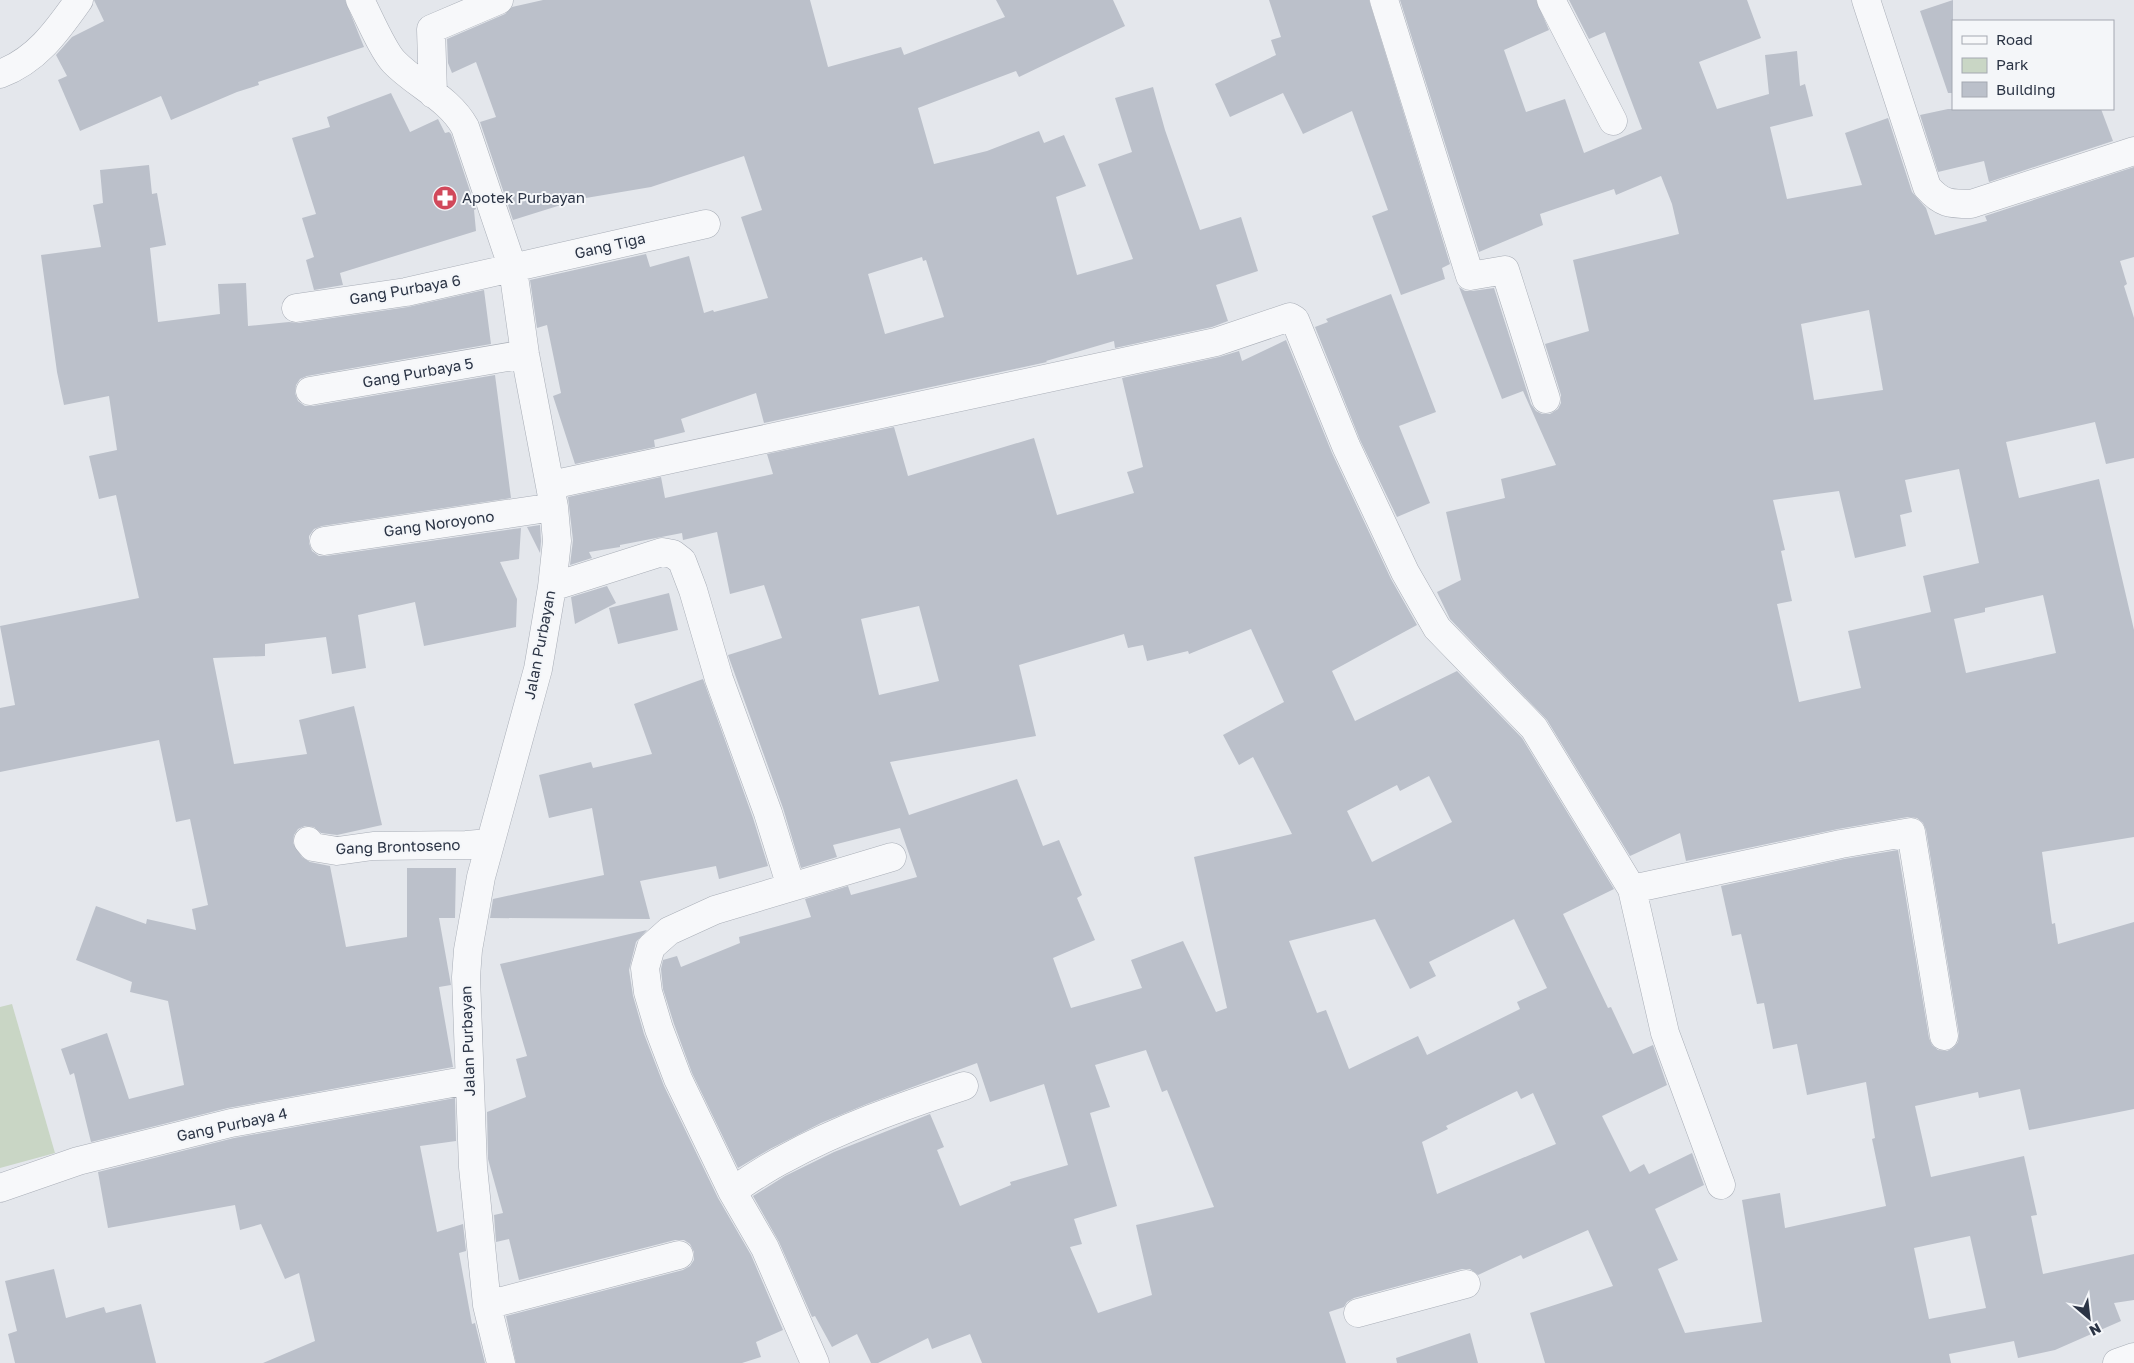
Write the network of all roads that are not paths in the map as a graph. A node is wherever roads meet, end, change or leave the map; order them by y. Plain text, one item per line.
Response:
1 (79, 0) edge
2 (360, 0) edge
3 (499, 0) edge
4 (1384, 0) edge
5 (1551, 0) edge
6 (1866, 0) edge
7 (0, 74) edge
8 (433, 94) junction
9 (1613, 121) dead end
10 (2134, 151) edge
11 (706, 224) dead end
12 (513, 269) junction
13 (296, 308) dead end
14 (525, 354) junction
15 (310, 391) dead end
16 (1546, 399) dead end
17 (552, 496) junction
18 (324, 541) dead end
19 (552, 587) junction
20 (308, 841) dead end
21 (490, 843) junction
22 (892, 857) dead end
23 (791, 887) junction
24 (1632, 888) junction
25 (1944, 1036) dead end
26 (469, 1080) junction
27 (964, 1086) dead end
28 (1721, 1185) dead end
29 (0, 1188) edge
30 (732, 1191) junction
31 (679, 1255) dead end
32 (1466, 1284) dead end
33 (487, 1305) junction
34 (1358, 1313) dead end
35 (2134, 1357) edge
36 (500, 1363) edge
37 (815, 1363) edge
38 (2117, 1363) edge

1 - 7 street
2 - 8 street, Jalan Purbayan
3 - 8 street
4 - 16 street
5 - 9 street
6 - 10 street
8 - 12 street, Jalan Purbayan
11 - 12 street, Gang Tiga
12 - 13 street, Gang Purbaya 6
12 - 14 street, Jalan Purbayan
14 - 15 street, Gang Purbaya 5
14 - 17 street, Jalan Purbayan
17 - 18 street, Gang Noroyono
17 - 19 street, Jalan Purbayan
17 - 24 street, Gang Noroyono
19 - 21 street, Jalan Purbayan
19 - 23 street
20 - 21 street, Gang Brontoseno
21 - 26 street, Jalan Purbayan
22 - 23 street
23 - 30 street
24 - 25 street
24 - 28 street
26 - 29 street, Gang Purbaya 4
26 - 33 street, Jalan Purbayan
27 - 30 street
30 - 37 street
31 - 33 street
32 - 34 street
33 - 36 street, Jalan Purbayan
35 - 38 street

